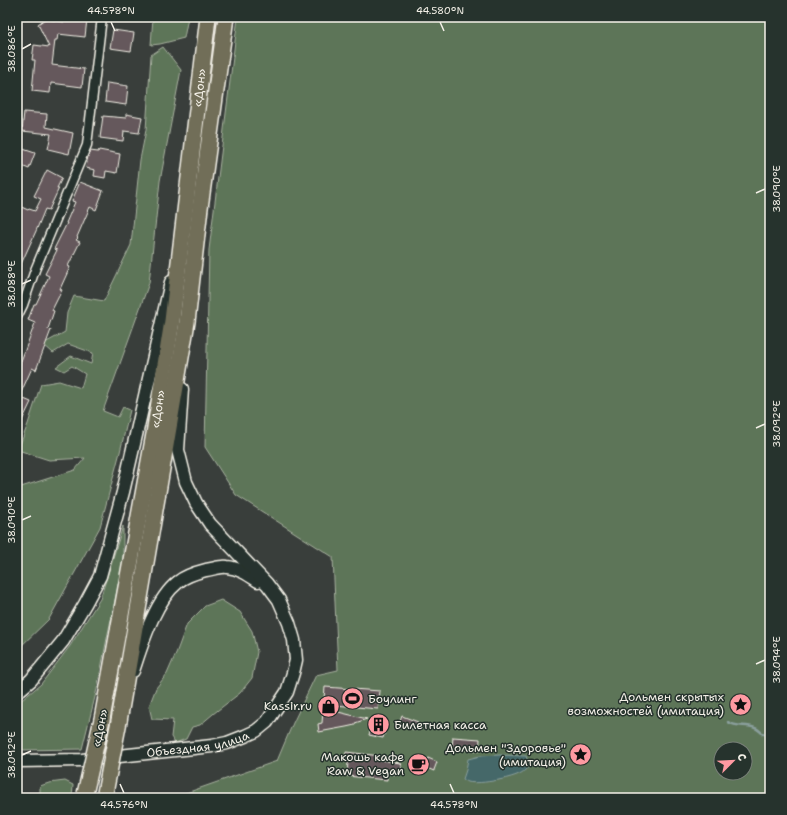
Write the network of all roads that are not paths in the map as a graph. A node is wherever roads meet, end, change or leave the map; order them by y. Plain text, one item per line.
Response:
1 (102, 17) edge
2 (208, 17) edge
3 (226, 17) edge
4 (186, 208) junction
5 (17, 317) edge
6 (187, 322) junction
7 (289, 623) junction
8 (17, 692) edge
9 (122, 703) junction
10 (17, 761) edge
11 (85, 796) edge
12 (104, 796) edge

1 - 5 street
2 - 4 highway, «Дон»
3 - 6 highway, «Дон»
4 - 8 main road
4 - 11 highway, «Дон», bridge
6 - 7 main road
6 - 9 highway, «Дон»
7 - 9 main road
7 - 10 main road, Объездная улица
9 - 12 highway, «Дон», bridge

